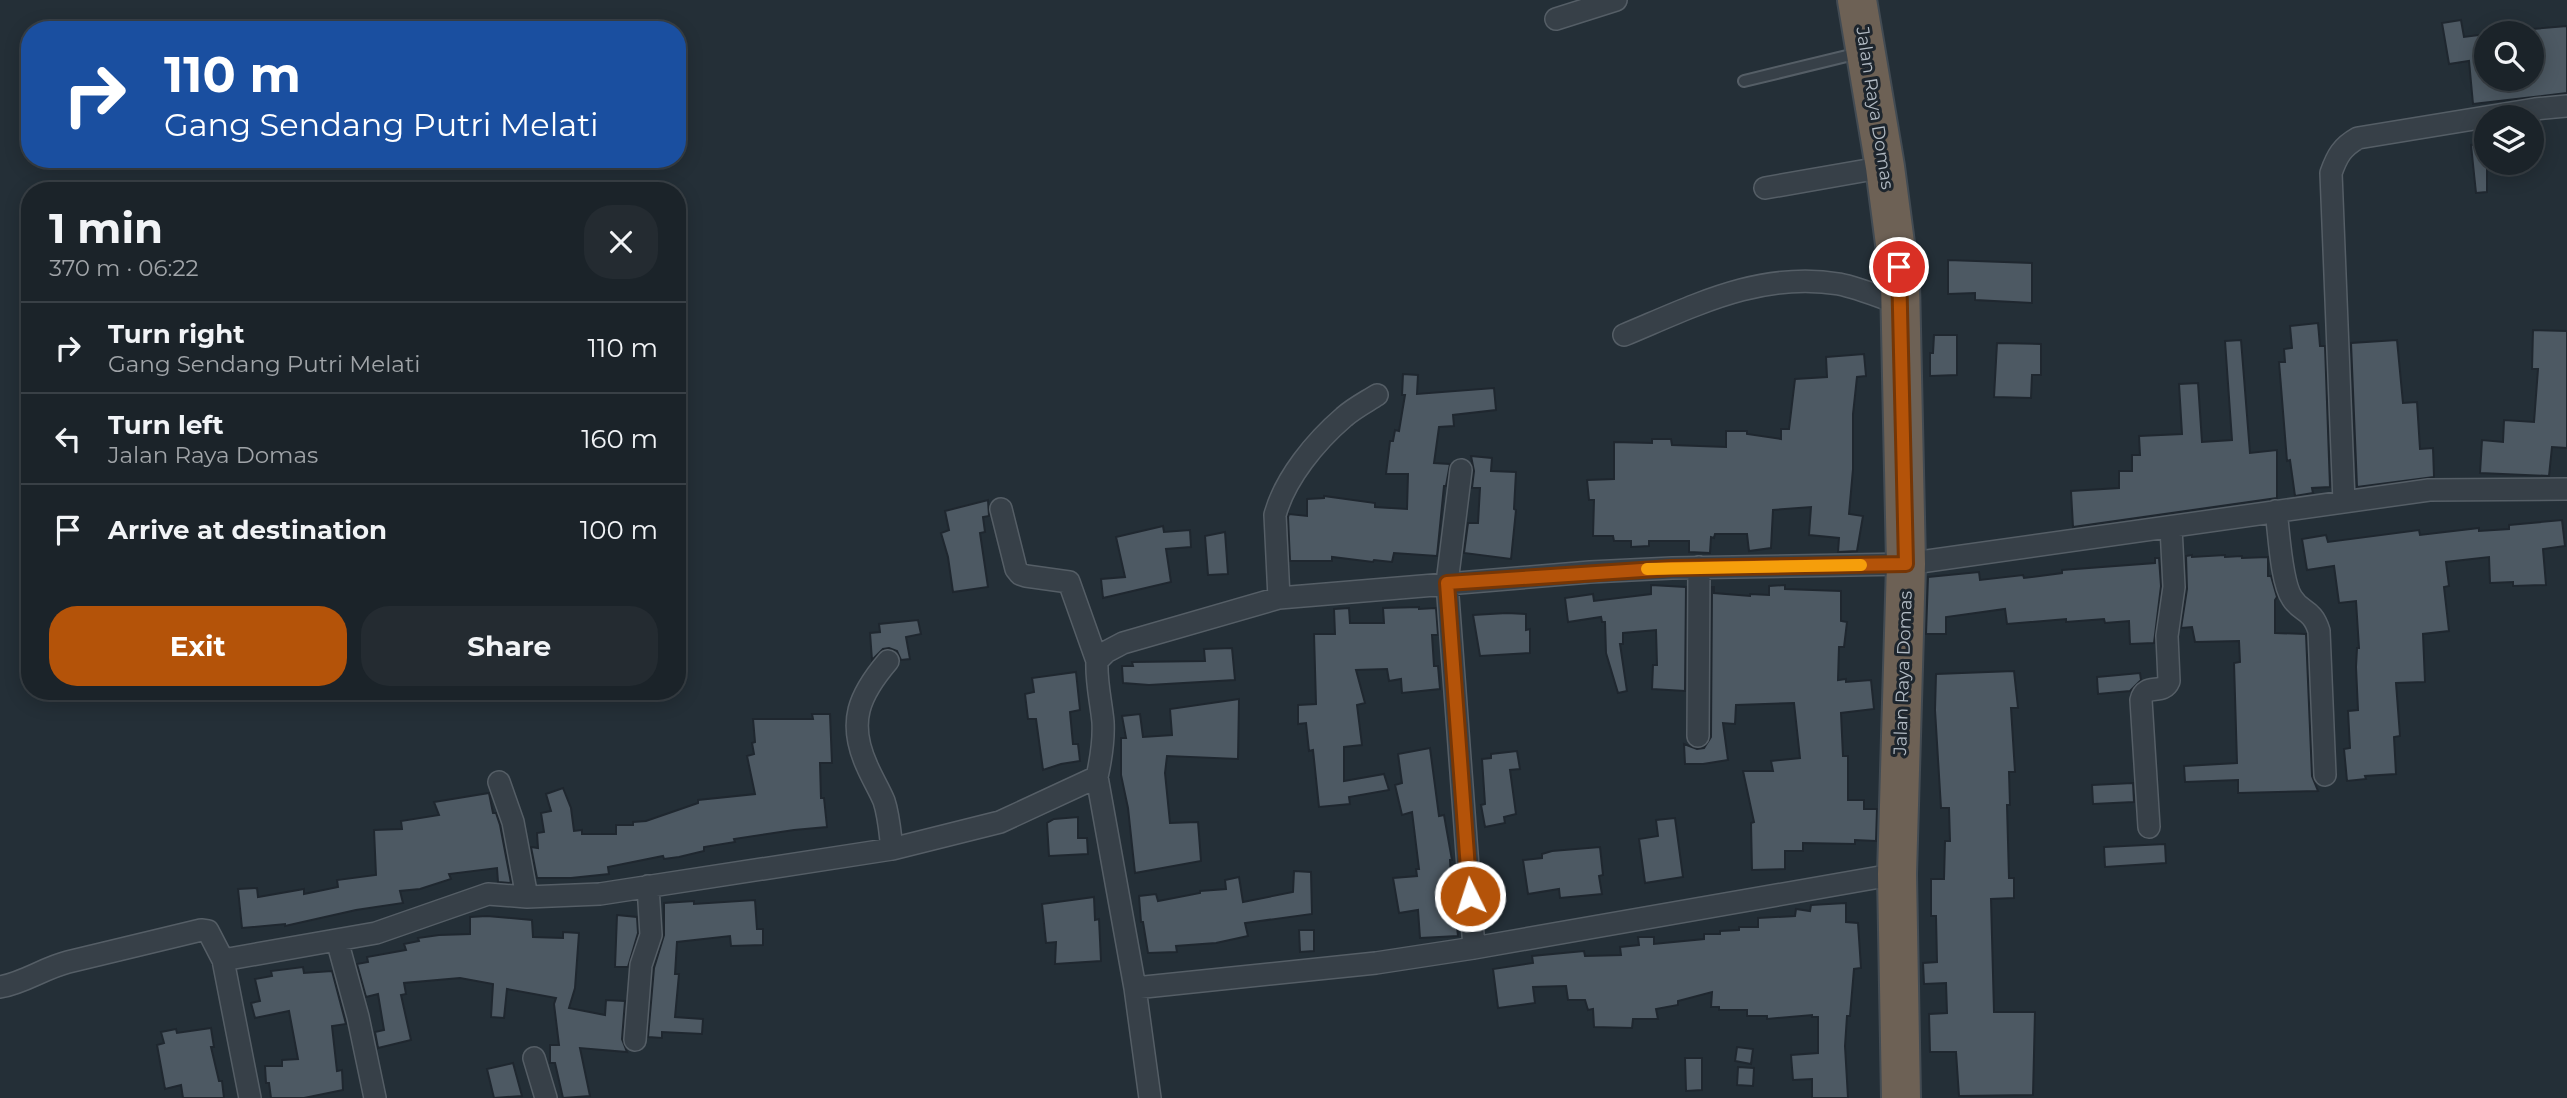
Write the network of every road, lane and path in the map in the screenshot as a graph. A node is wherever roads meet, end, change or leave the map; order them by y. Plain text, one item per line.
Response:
1 (1616, 0) edge
2 (1857, 0) edge
3 (1556, 19) dead end
4 (1866, 51) junction
5 (1744, 81) dead end
6 (2567, 106) edge
7 (1885, 167) junction
8 (1765, 188) dead end
9 (1900, 304) junction
10 (1624, 335) dead end
11 (1377, 395) dead end
12 (1461, 470) dead end
13 (2567, 489) edge
14 (2344, 502) junction
15 (1000, 509) dead end
16 (2276, 511) junction
17 (2171, 527) junction
18 (1906, 564) junction
19 (1699, 567) junction
20 (1447, 583) junction
21 (1279, 598) junction
22 (888, 661) dead end
23 (1097, 661) junction
24 (1698, 736) dead end
25 (2325, 775) dead end
26 (1097, 777) junction
27 (499, 782) dead end
28 (2149, 827) dead end
29 (892, 849) junction
30 (1897, 874) junction
31 (648, 886) junction
32 (527, 897) junction
33 (337, 940) junction
34 (1474, 948) junction
35 (223, 960) junction
36 (0, 987) edge
37 (1135, 988) junction
38 (635, 1040) dead end
39 (534, 1058) dead end
40 (250, 1098) edge
41 (375, 1098) edge
42 (546, 1098) edge
43 (1150, 1098) edge
44 (1902, 1098) edge

1 - 3 street
2 - 4 highway, Jalan Raya Domas
4 - 5 lane
4 - 7 highway, Jalan Raya Domas
6 - 14 street
7 - 8 street
7 - 9 highway, Jalan Raya Domas
9 - 10 street
9 - 18 highway, Jalan Raya Domas
11 - 21 street
12 - 20 street
13 - 14 street
14 - 16 street
15 - 23 street
16 - 17 street
16 - 25 street
17 - 18 street
17 - 28 street
18 - 19 street
18 - 30 highway, Jalan Raya Domas
19 - 20 street
19 - 24 street
20 - 21 street
20 - 34 street
21 - 23 street
22 - 29 street
23 - 26 street
26 - 29 street
26 - 37 street
27 - 32 street
29 - 31 street
30 - 34 street
30 - 44 highway, Jalan Raya Domas
31 - 32 street
31 - 38 street
32 - 33 street
33 - 35 street
33 - 41 street
34 - 37 street
35 - 36 street
35 - 40 street
37 - 43 street
39 - 42 street

